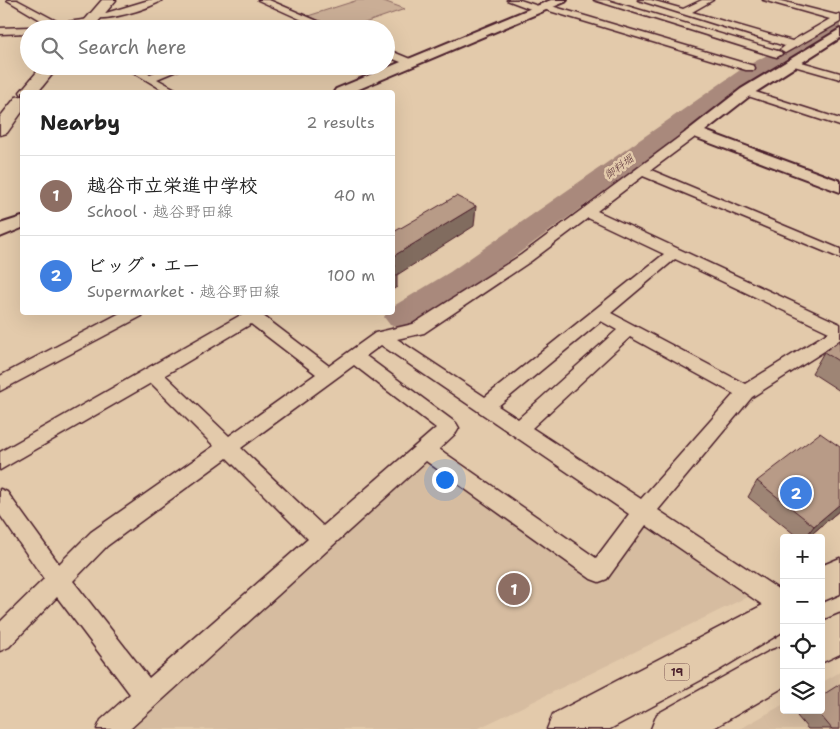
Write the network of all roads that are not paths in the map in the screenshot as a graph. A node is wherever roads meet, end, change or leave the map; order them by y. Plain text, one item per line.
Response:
1 (11, 0) edge
2 (109, 0) edge
3 (158, 0) edge
4 (280, 0) edge
5 (511, 0) edge
6 (561, 0) edge
7 (598, 0) edge
8 (642, 0) edge
9 (709, 0) edge
10 (767, 0) edge
11 (266, 2) edge
12 (542, 8) junction
13 (684, 12) junction
14 (47, 20) edge
15 (92, 20) edge
16 (96, 20) edge
17 (309, 20) edge
18 (839, 27) edge
19 (20, 30) edge
20 (0, 31) edge
21 (794, 45) junction
22 (777, 54) junction
23 (395, 56) edge
24 (791, 62) junction
25 (412, 63) junction
26 (756, 64) junction
27 (395, 70) edge
28 (43, 75) edge
29 (144, 75) edge
30 (158, 75) edge
31 (383, 75) edge
32 (736, 76) dead end
33 (840, 76) edge
34 (149, 78) junction
35 (31, 90) edge
36 (170, 90) edge
37 (346, 90) edge
38 (746, 92) junction
39 (20, 104) edge
40 (840, 123) edge
41 (0, 129) edge
42 (694, 132) junction
43 (642, 171) junction
44 (840, 187) edge
45 (587, 212) junction
46 (20, 223) edge
47 (0, 231) edge
48 (674, 253) junction
49 (840, 254) edge
50 (600, 314) junction
51 (130, 315) edge
52 (628, 329) junction
53 (840, 332) edge
54 (381, 337) junction
55 (354, 356) junction
56 (152, 373) junction
57 (329, 375) junction
58 (0, 384) edge
59 (746, 392) junction
60 (486, 406) junction
61 (520, 428) junction
62 (227, 448) junction
63 (424, 449) junction
64 (0, 462) edge
65 (0, 498) edge
66 (644, 511) junction
67 (323, 540) junction
68 (840, 574) edge
69 (58, 580) junction
70 (825, 583) edge
71 (780, 603) edge
72 (780, 613) edge
73 (0, 639) edge
74 (780, 667) edge
75 (148, 697) junction
76 (110, 729) edge
77 (568, 729) edge
78 (672, 729) edge

1 - 14 street
2 - 15 main road
3 - 16 street
4 - 11 street
5 - 12 street
6 - 12 street
7 - 22 street
8 - 13 street
9 - 13 street
10 - 18 street
11 - 17 street
12 - 25 street
12 - 26 street
13 - 21 street
18 - 21 street
18 - 24 street
19 - 20 street
21 - 22 street
22 - 26 street
23 - 25 street
24 - 33 street
24 - 38 street
25 - 27 street
26 - 32 street
28 - 35 main road
29 - 34 street
30 - 34 street
31 - 37 street
34 - 36 street
38 - 40 street
38 - 42 street
39 - 41 main road
42 - 43 street
42 - 44 street
43 - 45 street
43 - 49 street
45 - 48 street
45 - 54 street
46 - 47 street
48 - 50 street
48 - 53 street
50 - 52 street
50 - 60 street
51 - 58 street
52 - 59 street
52 - 61 street
53 - 59 street
54 - 55 street
54 - 60 street
55 - 57 street
55 - 63 street
56 - 57 street
56 - 62 street
56 - 64 street
57 - 62 street
59 - 66 street
60 - 61 street
61 - 66 street
62 - 67 street
62 - 69 street
63 - 66 street
63 - 67 street
65 - 69 street
66 - 71 street
67 - 75 street
68 - 70 main road
69 - 73 street
69 - 75 street
72 - 77 main road, 19
74 - 78 main road
75 - 76 street

